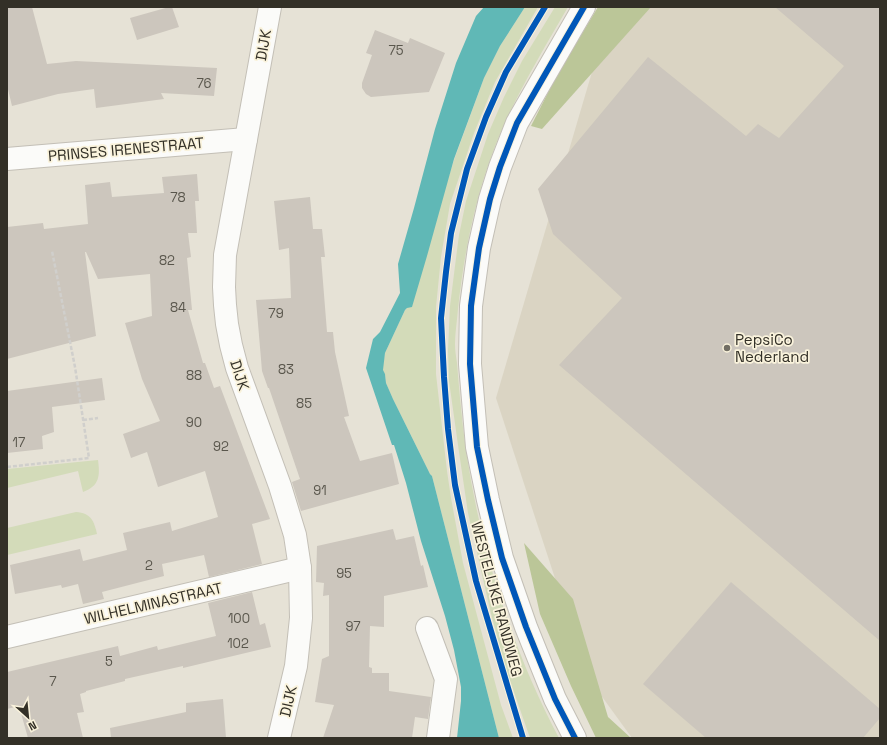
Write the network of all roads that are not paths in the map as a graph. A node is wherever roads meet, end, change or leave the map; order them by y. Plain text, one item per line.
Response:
1 (270, 7) edge
2 (584, 7) edge
3 (246, 139) junction
4 (7, 159) edge
5 (300, 568) junction
6 (428, 628) dead end
7 (7, 637) edge
8 (279, 738) edge
9 (438, 738) edge
10 (575, 738) edge

1 - 3 street, DIJK
2 - 10 street, WESTELIJKE RANDWEG
3 - 4 street, PRINSES IRENESTRAAT
3 - 5 street, DIJK
5 - 7 street, WILHELMINASTRAAT
5 - 8 street, DIJK
6 - 9 street

